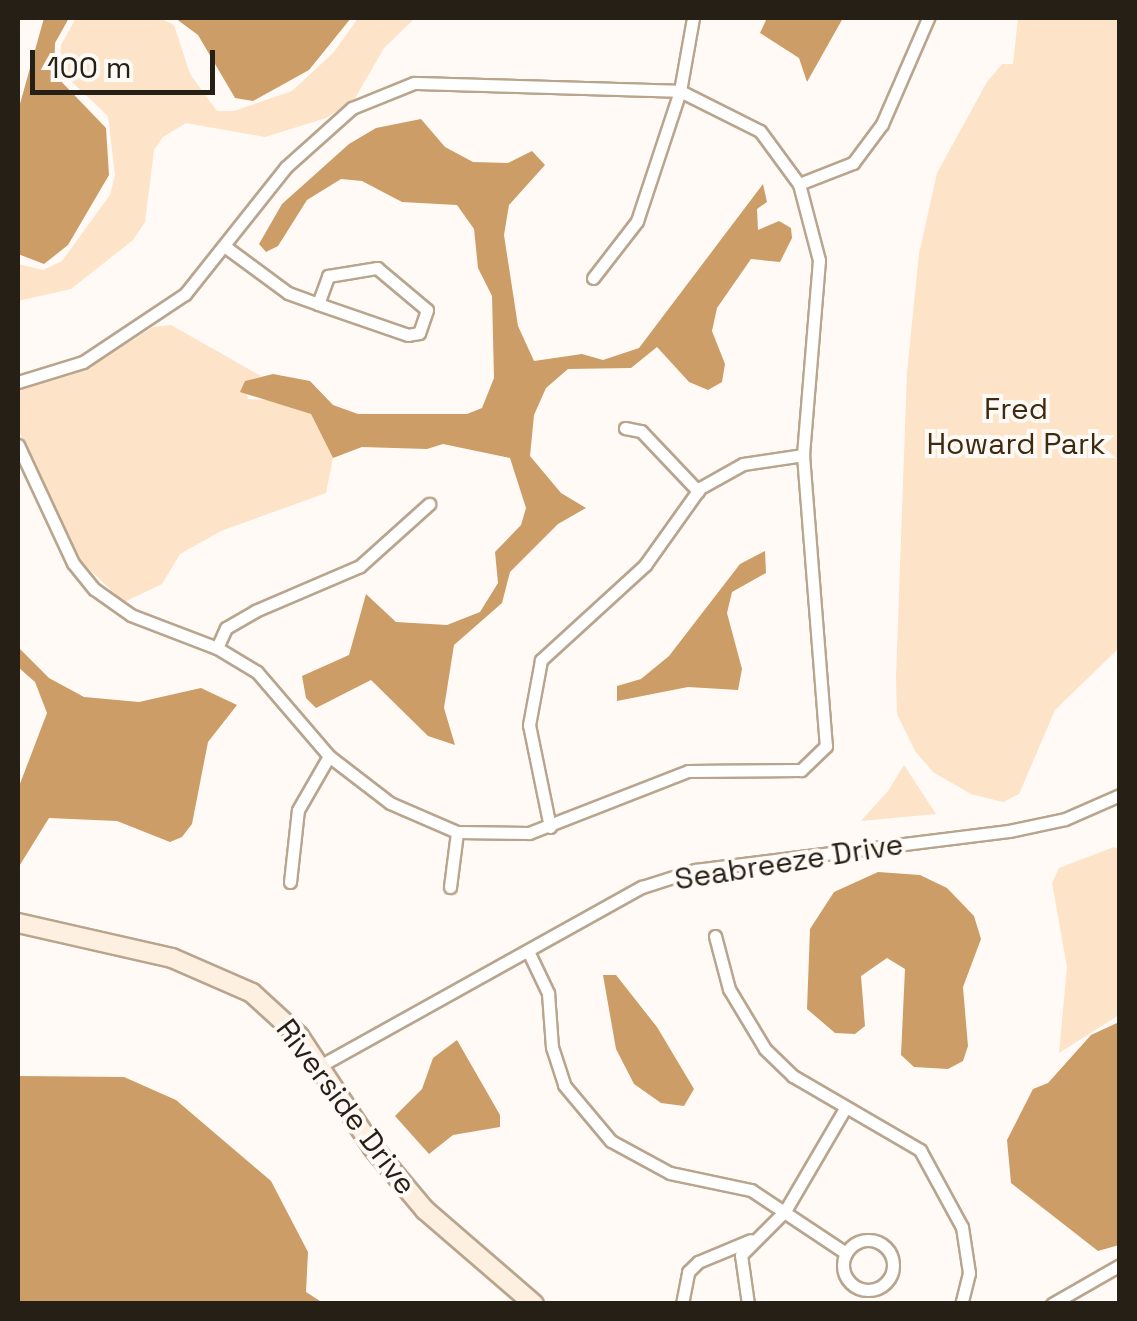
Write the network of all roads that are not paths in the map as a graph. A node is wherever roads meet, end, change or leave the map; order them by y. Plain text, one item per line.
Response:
1 (692, 18) edge
2 (928, 18) edge
3 (680, 91) junction
4 (799, 184) junction
5 (227, 248) junction
6 (593, 278) dead end
7 (318, 304) junction
8 (18, 382) edge
9 (625, 428) dead end
10 (18, 444) edge
11 (803, 455) junction
12 (698, 491) junction
13 (429, 504) dead end
14 (217, 648) junction
15 (330, 756) junction
16 (1120, 795) edge
17 (550, 827) junction
18 (457, 832) junction
19 (290, 882) dead end
20 (450, 887) dead end
21 (18, 923) edge
22 (715, 936) dead end
23 (528, 951) junction
24 (318, 1067) junction
25 (844, 1110) junction
26 (786, 1211) junction
27 (751, 1240) junction
28 (846, 1252) junction
29 (1120, 1264) edge
30 (742, 1302) edge
31 (534, 1304) edge
32 (682, 1304) edge
33 (961, 1304) edge
34 (1052, 1304) edge

1 - 3 street
2 - 4 street
3 - 4 street
3 - 5 street
3 - 6 street
4 - 11 street
5 - 7 street
5 - 8 street
7 - 7 street
9 - 12 street
10 - 14 street
11 - 12 street
11 - 17 street
12 - 17 street
13 - 14 street
14 - 15 street
15 - 18 street
15 - 19 street
16 - 23 street, Seabreeze Drive
17 - 18 street
18 - 20 street
21 - 24 street, Riverside Drive
22 - 25 street
23 - 24 street, Seabreeze Drive
23 - 26 street
24 - 31 street, Riverside Drive
25 - 26 street
25 - 33 street
26 - 27 street
26 - 28 street
27 - 30 street
27 - 32 street
28 - 28 street
29 - 34 street

